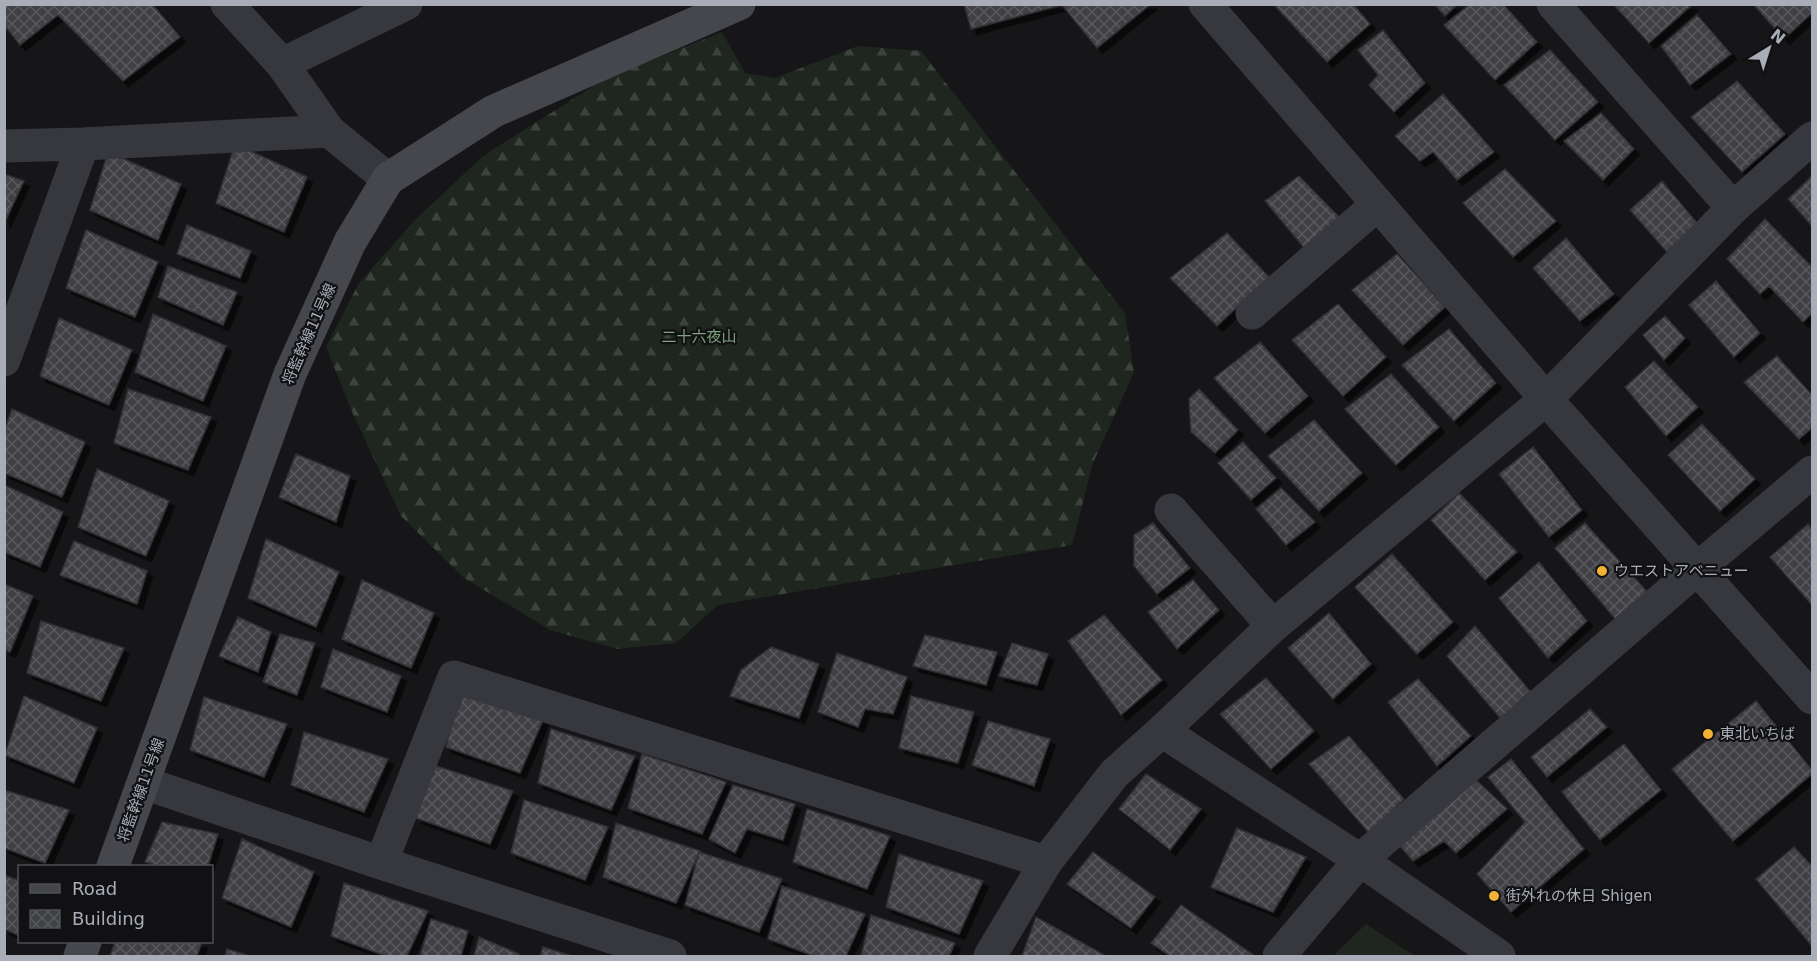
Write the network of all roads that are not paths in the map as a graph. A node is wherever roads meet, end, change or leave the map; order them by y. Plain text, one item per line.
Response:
1 (227, 4) edge
2 (406, 4) edge
3 (739, 4) edge
4 (1205, 4) edge
5 (1553, 4) edge
6 (282, 64) junction
7 (329, 130) junction
8 (1812, 138) edge
9 (83, 144) junction
10 (4, 146) edge
11 (388, 179) junction
12 (1378, 204) junction
13 (1733, 208) junction
14 (1252, 313) dead end
15 (4, 360) edge
16 (1546, 399) junction
17 (1812, 472) edge
18 (1171, 510) dead end
19 (1697, 569) junction
20 (1273, 626) junction
21 (1812, 698) edge
22 (1162, 731) junction
23 (144, 783) junction
24 (1360, 860) junction
25 (1046, 862) junction
26 (381, 863) junction
27 (114, 865) edge
28 (670, 957) edge
29 (990, 957) edge
30 (1279, 957) edge
31 (1499, 957) edge

1 - 6 street
2 - 6 street
3 - 11 street, 将監幹線11号線
4 - 12 street
5 - 13 street
6 - 7 street
7 - 9 street
7 - 11 street
8 - 13 street
9 - 10 street
9 - 15 street
11 - 23 street, 将監幹線11号線
12 - 14 street
12 - 16 street
13 - 16 street
16 - 19 street
16 - 20 street
17 - 19 street
18 - 20 street
19 - 21 street
19 - 24 street
20 - 22 street
22 - 24 street
22 - 25 street
23 - 26 street
23 - 27 street, 将監幹線11号線
24 - 30 street
24 - 31 street
25 - 26 street
25 - 29 street
26 - 28 street

